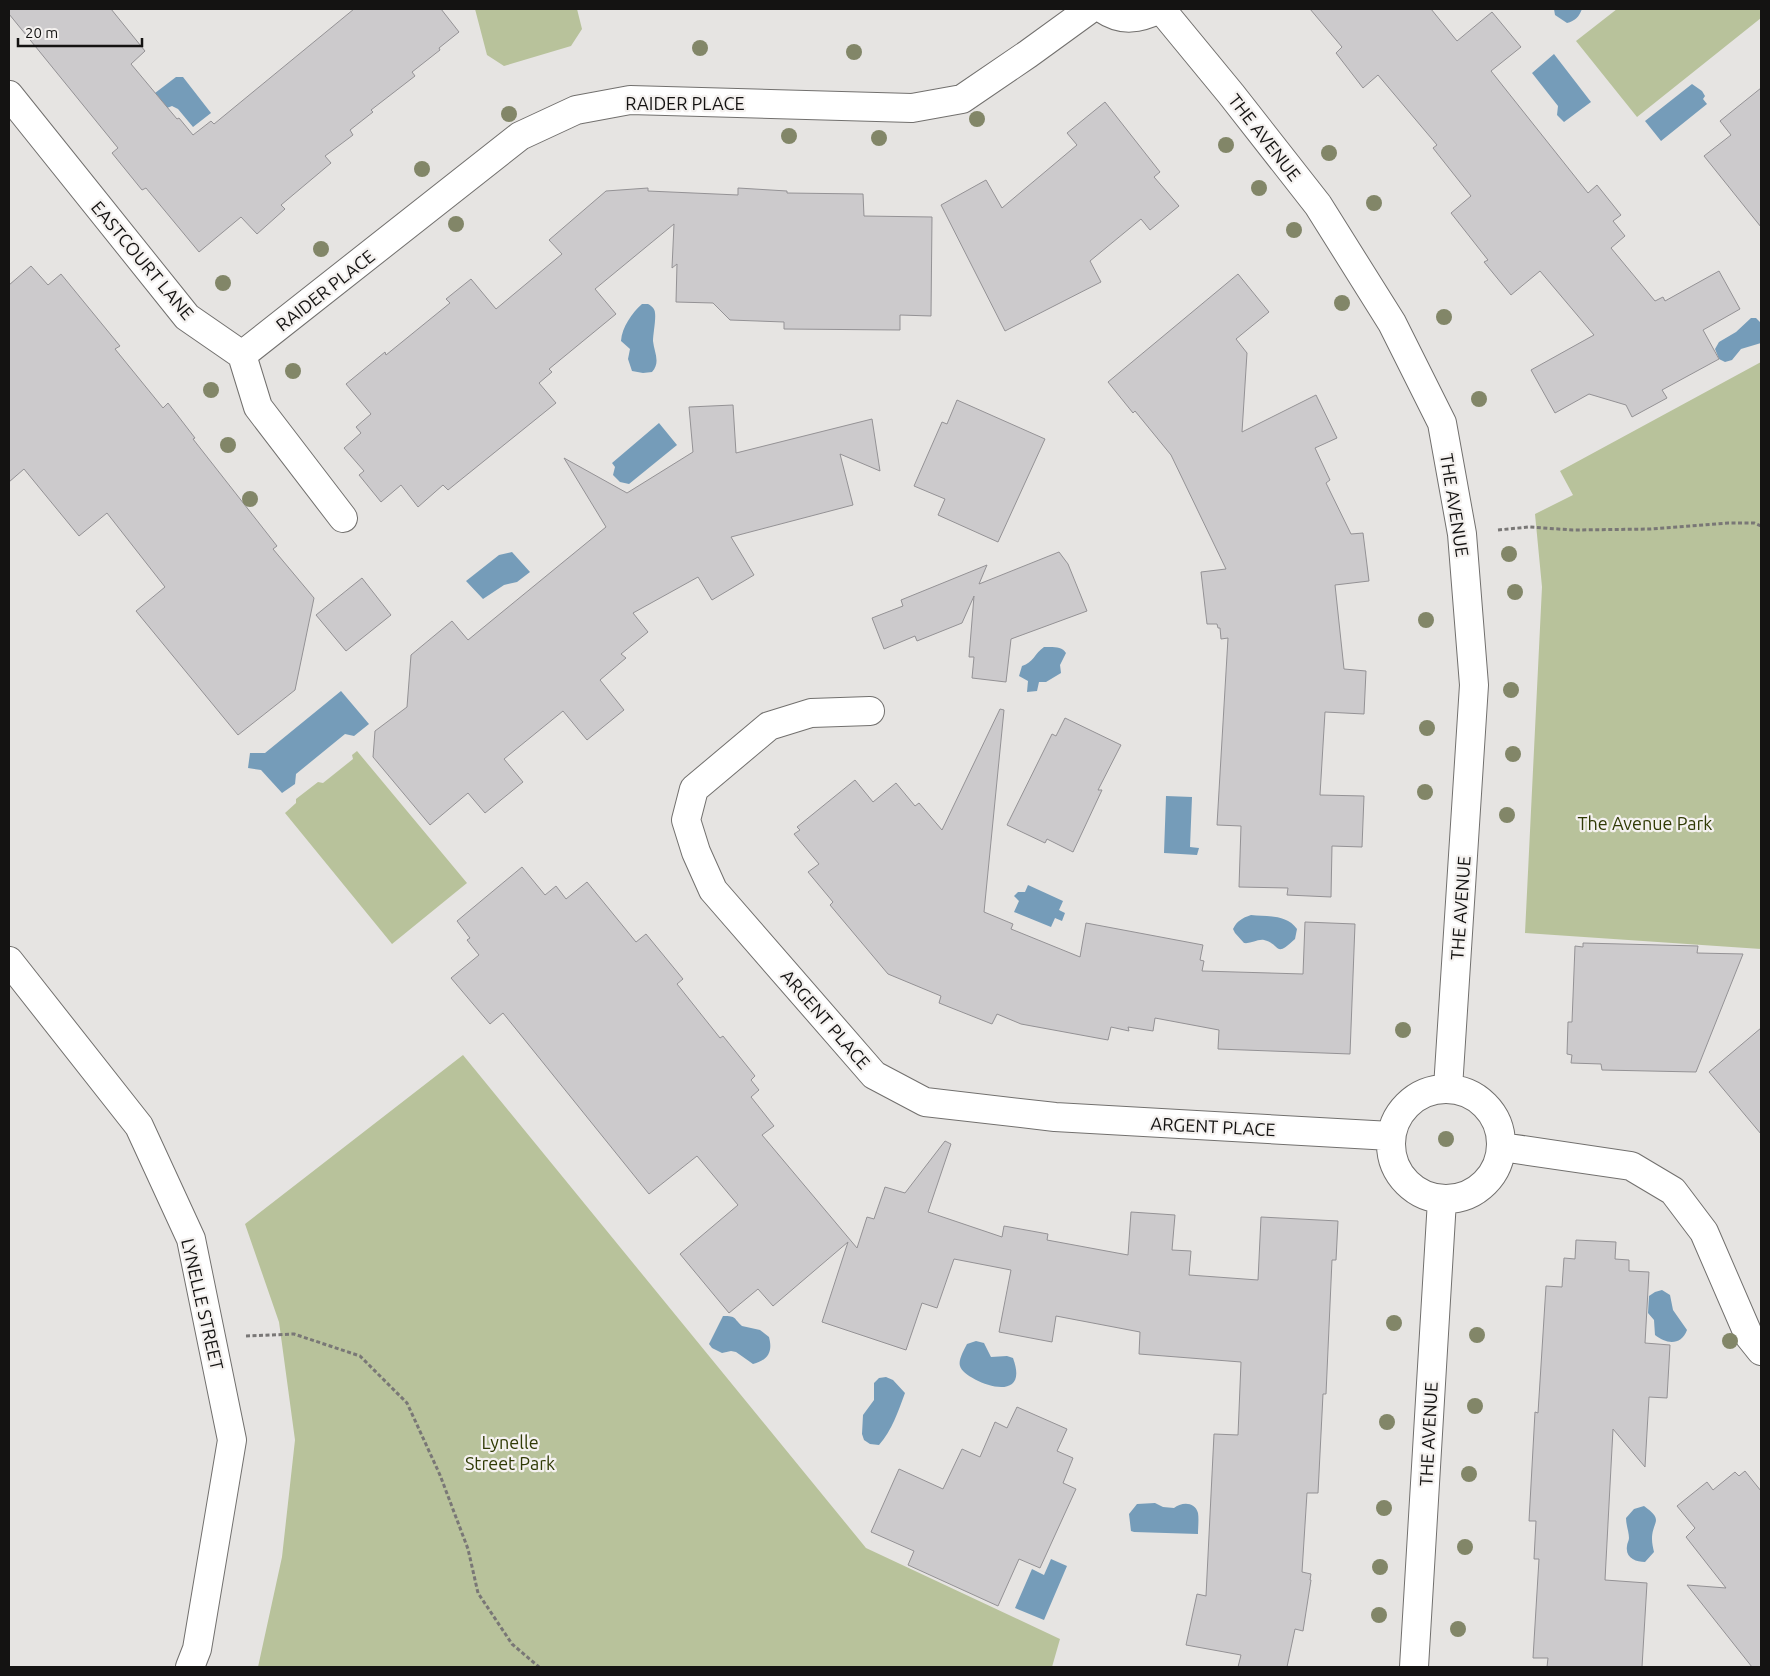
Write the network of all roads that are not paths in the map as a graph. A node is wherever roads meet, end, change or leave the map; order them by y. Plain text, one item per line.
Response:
1 (1090, 9) edge
2 (1103, 9) edge
3 (1160, 9) edge
4 (9, 95) edge
5 (242, 355) junction
6 (343, 518) dead end
7 (870, 711) dead end
8 (9, 961) edge
9 (1448, 1088) junction
10 (1391, 1136) junction
11 (1502, 1147) junction
12 (1442, 1200) junction
13 (1761, 1351) edge
14 (190, 1667) edge
15 (1414, 1667) edge

1 - 5 street, RAIDER PLACE
2 - 3 street
3 - 9 street, THE AVENUE
4 - 5 street, EASTCOURT LANE
5 - 6 street
7 - 10 street, ARGENT PLACE
8 - 14 street, LYNELLE STREET
9 - 10 street
9 - 11 street
10 - 12 street
11 - 12 street
11 - 13 street
12 - 15 street, THE AVENUE

